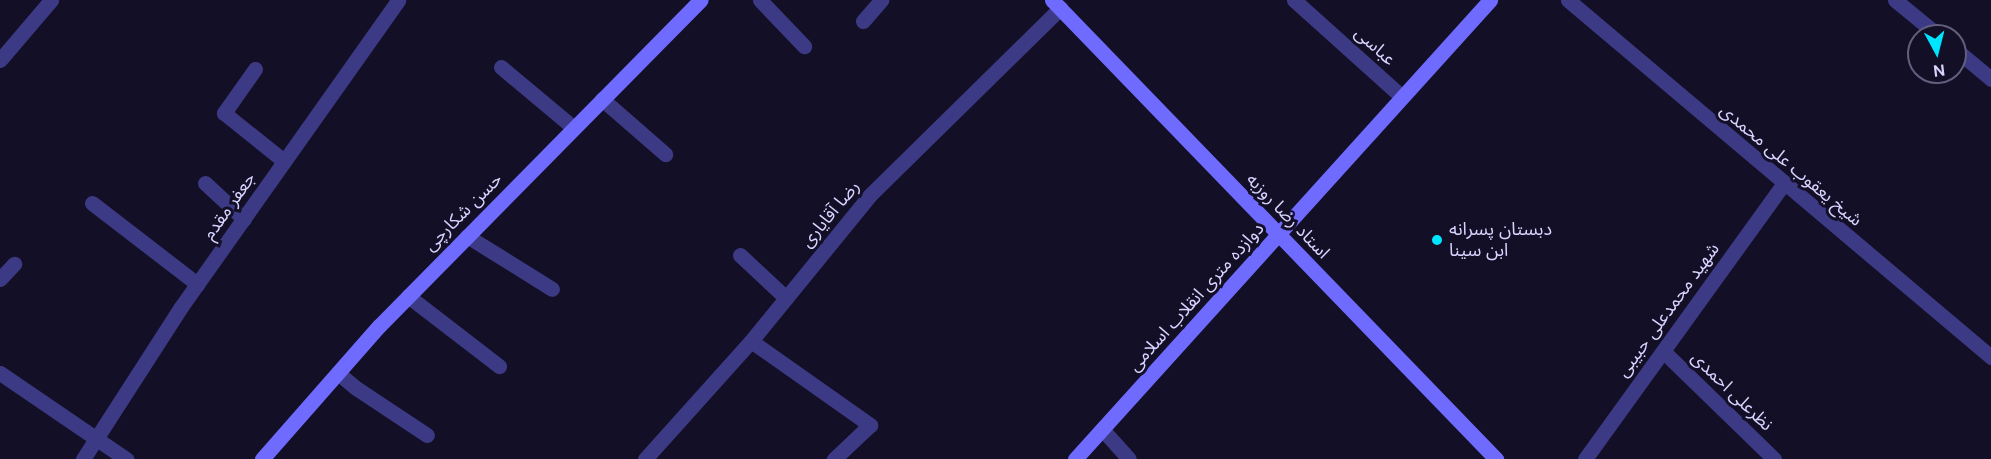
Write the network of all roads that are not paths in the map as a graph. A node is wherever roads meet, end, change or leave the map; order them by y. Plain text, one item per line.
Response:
1 (51, 0) edge
2 (398, 0) edge
3 (700, 0) edge
4 (760, 0) edge
5 (881, 0) edge
6 (1294, 0) edge
7 (1490, 0) edge
8 (1569, 0) edge
9 (1895, 0) edge
10 (1056, 4) edge
11 (862, 21) dead end
12 (1924, 24) edge
13 (804, 46) dead end
14 (1967, 59) edge
15 (0, 60) edge
16 (501, 67) dead end
17 (255, 69) dead end
18 (1991, 79) edge
19 (1402, 97) junction
20 (602, 99) junction
21 (574, 128) junction
22 (665, 154) dead end
23 (284, 161) junction
24 (205, 183) dead end
25 (1783, 184) junction
26 (92, 203) dead end
27 (244, 219) junction
28 (1279, 235) junction
29 (467, 236) junction
30 (740, 255) dead end
31 (14, 264) dead end
32 (0, 279) edge
33 (197, 284) junction
34 (552, 289) dead end
35 (408, 296) junction
36 (786, 298) junction
37 (751, 341) junction
38 (1663, 351) junction
39 (1991, 357) edge
40 (499, 366) dead end
41 (0, 373) edge
42 (338, 373) junction
43 (1102, 429) junction
44 (427, 435) dead end
45 (96, 438) junction
46 (83, 459) edge
47 (126, 459) edge
48 (262, 459) edge
49 (645, 459) edge
50 (834, 459) edge
51 (1075, 459) edge
52 (1129, 459) edge
53 (1496, 459) edge
54 (1585, 459) edge
55 (1774, 459) edge

1 - 15 street
2 - 23 street, جعفر مقدم
3 - 20 street, حسن شکارچی
4 - 13 street
5 - 11 street
6 - 19 street, عباسی
7 - 19 street, دوازده متری انقلاب اسلامی
8 - 25 street, شیخ یعقوب علی محمدی
9 - 12 street
10 - 28 street, استاد رضا روزبه
10 - 36 street, رضا آقایاری
14 - 18 street
16 - 21 street
17 - 23 street
19 - 28 street, دوازده متری انقلاب اسلامی
20 - 21 street, حسن شکارچی
20 - 22 street
21 - 29 street, حسن شکارچی
23 - 27 street, جعفر مقدم
24 - 27 street
25 - 38 street, شهید محمدعلی حبیبی
25 - 39 street, شیخ یعقوب علی محمدی
26 - 33 street
27 - 33 street, جعفر مقدم
28 - 43 street, دوازده متری انقلاب اسلامی
28 - 53 street, استاد رضا روزبه
29 - 34 street
29 - 35 street, حسن شکارچی
30 - 36 street
31 - 32 street
33 - 45 street, جعفر مقدم
35 - 40 street
35 - 42 street, حسن شکارچی
36 - 37 street, رضا آقایاری
37 - 49 street, رضا آقایاری
37 - 50 street
38 - 54 street, شهید محمدعلی حبیبی
38 - 55 street, نظرعلی احمدی
41 - 45 street
42 - 44 street
42 - 48 street, حسن شکارچی
43 - 51 street, دوازده متری انقلاب اسلامی
43 - 52 street
45 - 46 street, جعفر مقدم
45 - 47 street

